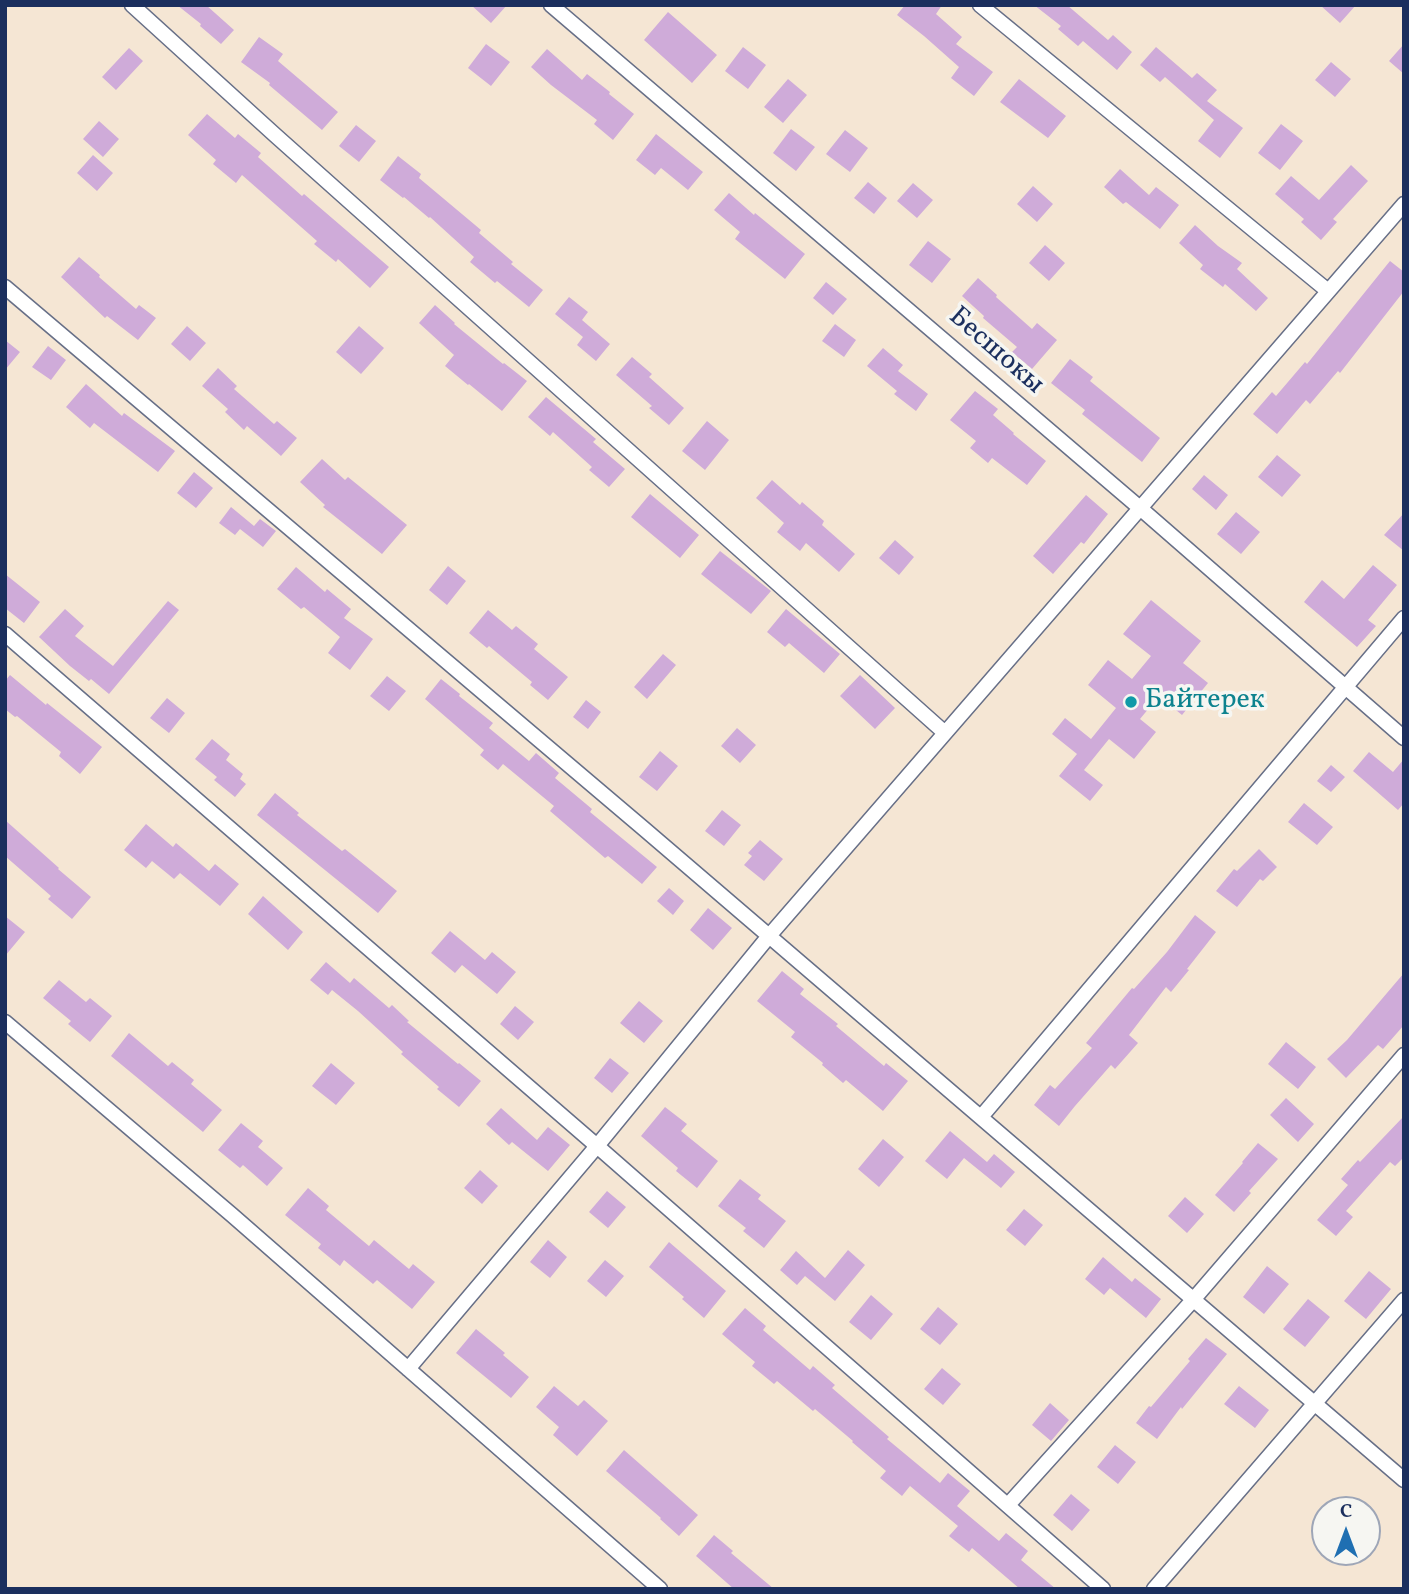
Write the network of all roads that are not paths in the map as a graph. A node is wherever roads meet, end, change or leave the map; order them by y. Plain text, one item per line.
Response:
1 (132, 5) edge
2 (551, 5) edge
3 (980, 5) edge
4 (1404, 204) edge
5 (5, 287) edge
6 (1328, 291) junction
7 (1140, 508) junction
8 (1404, 618) edge
9 (5, 634) edge
10 (1345, 687) junction
11 (945, 733) junction
12 (1404, 738) edge
13 (769, 936) junction
14 (5, 1023) edge
15 (1404, 1055) edge
16 (981, 1117) junction
17 (597, 1146) junction
18 (1194, 1300) junction
19 (1404, 1300) edge
20 (408, 1369) junction
21 (1314, 1403) junction
22 (1404, 1480) edge
23 (1008, 1505) junction
24 (660, 1589) edge
25 (1103, 1589) edge
26 (1154, 1589) edge

1 - 11 street
2 - 7 street, Бесшокы
3 - 6 street
4 - 6 street
5 - 13 street
6 - 7 street
7 - 10 street, Бесшокы
7 - 11 street
8 - 10 street
9 - 17 street
10 - 12 street, Бесшокы
10 - 16 street
11 - 13 street
13 - 16 street
13 - 17 street
14 - 20 street
15 - 18 street
16 - 18 street
17 - 20 street
17 - 23 street
18 - 21 street
18 - 23 street
19 - 21 street
20 - 24 street
21 - 22 street
21 - 26 street
23 - 25 street

